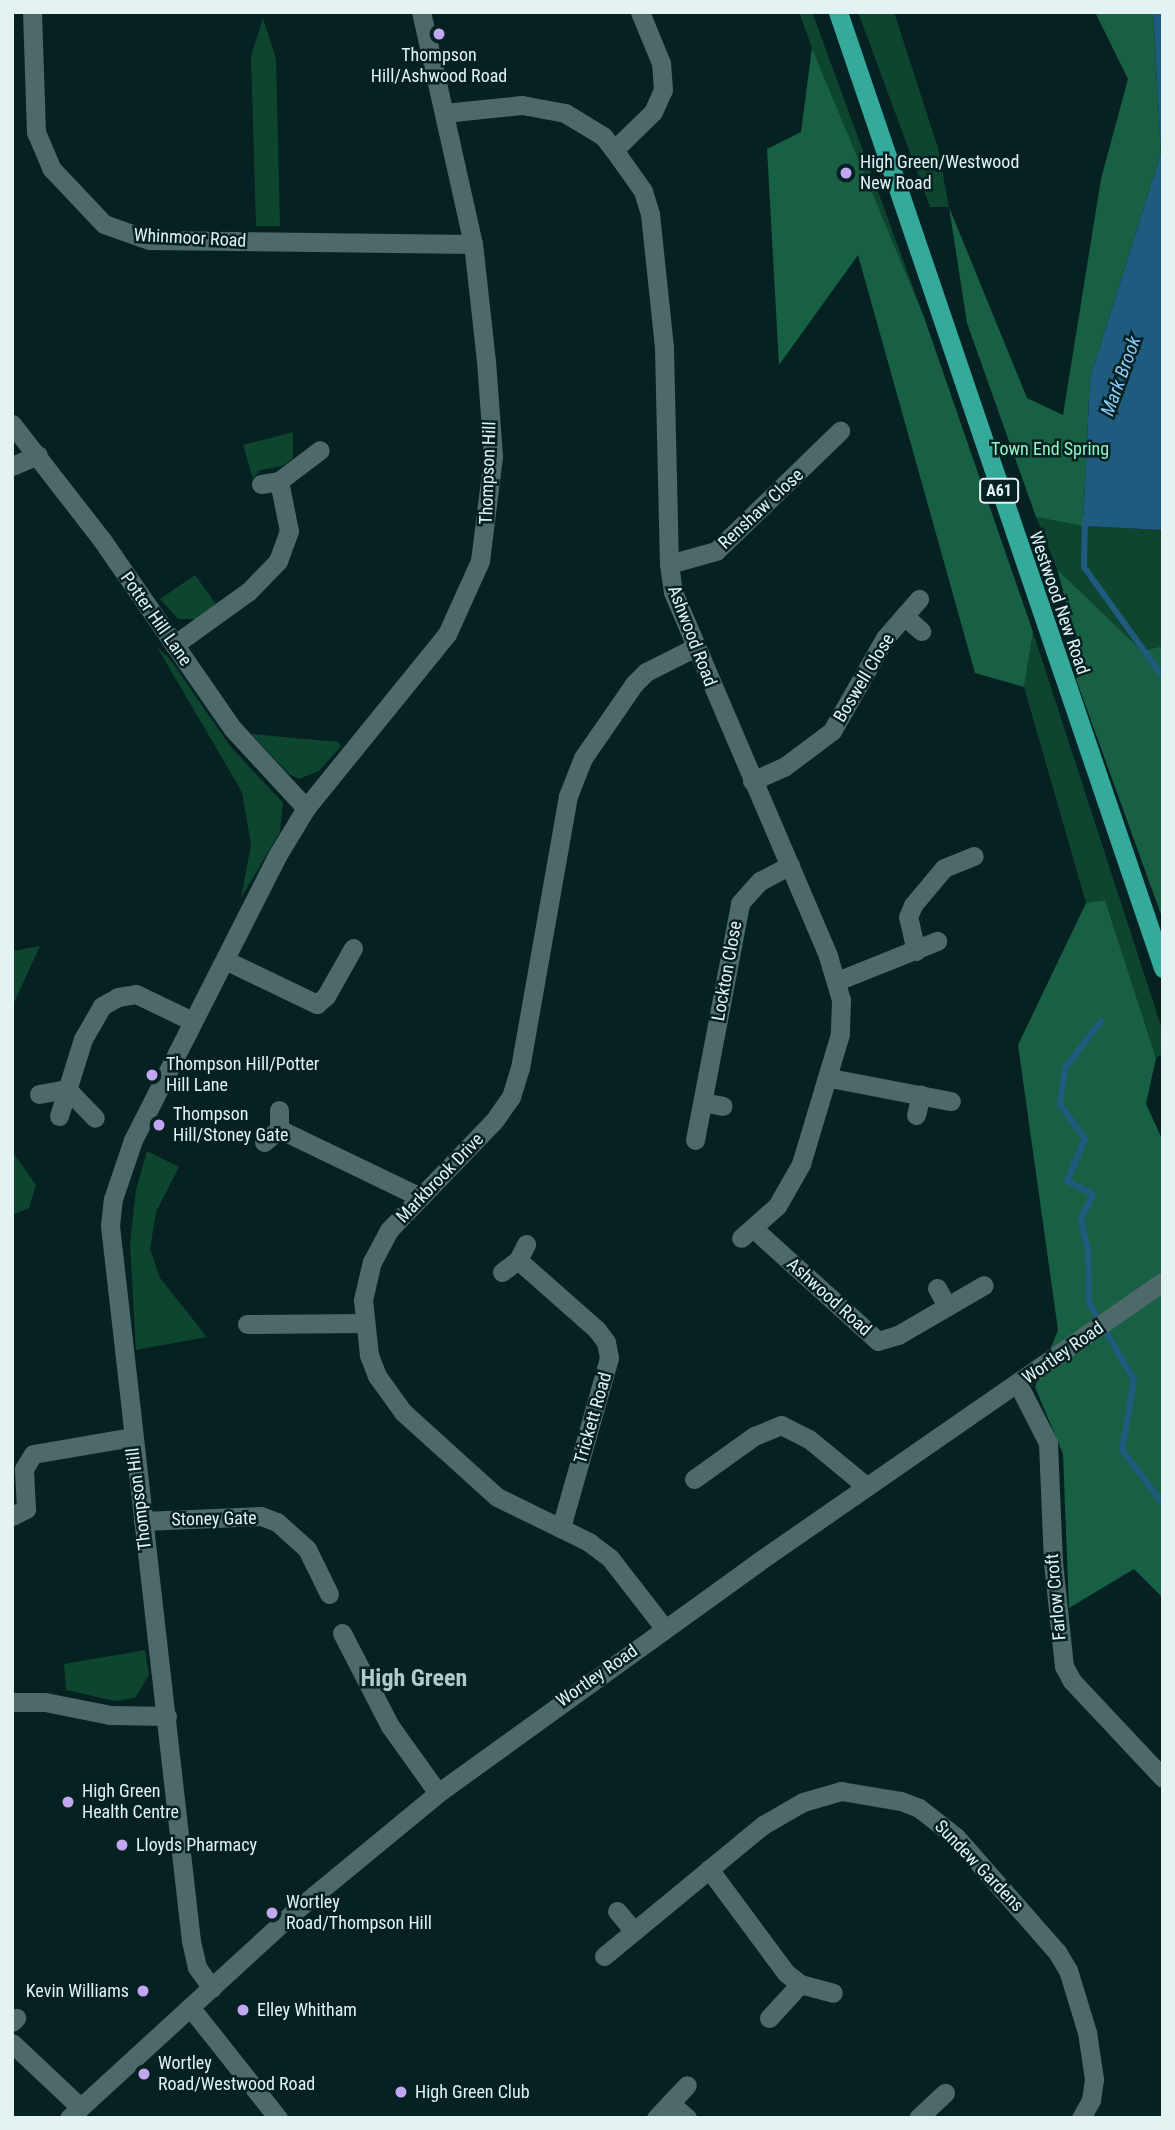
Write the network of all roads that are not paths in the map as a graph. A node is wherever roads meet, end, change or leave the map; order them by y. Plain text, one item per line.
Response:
1 (32, 12) edge
2 (421, 12) edge
3 (640, 12) edge
4 (838, 12) edge
5 (444, 113) junction
6 (614, 150) junction
7 (473, 244) junction
8 (12, 424) edge
9 (840, 431) dead end
10 (320, 450) dead end
11 (38, 455) junction
12 (12, 466) edge
13 (668, 564) junction
14 (919, 599) dead end
15 (904, 616) junction
16 (922, 631) dead end
17 (174, 645) junction
18 (694, 648) junction
19 (752, 781) junction
20 (306, 808) junction
21 (974, 856) dead end
22 (790, 865) junction
23 (937, 941) dead end
24 (353, 948) dead end
25 (916, 951) junction
26 (225, 960) junction
27 (1163, 968) edge
28 (837, 981) junction
29 (192, 1021) junction
30 (830, 1078) junction
31 (68, 1089) junction
32 (39, 1094) dead end
33 (921, 1095) junction
34 (951, 1101) dead end
35 (703, 1102) junction
36 (723, 1106) dead end
37 (916, 1115) dead end
38 (59, 1116) dead end
39 (94, 1118) dead end
40 (695, 1140) dead end
41 (264, 1142) dead end
42 (420, 1197) junction
43 (516, 1259) dead end
44 (1160, 1284) edge
45 (984, 1285) dead end
46 (937, 1289) dead end
47 (947, 1306) junction
48 (363, 1323) junction
49 (247, 1324) dead end
50 (1018, 1384) junction
51 (132, 1437) junction
52 (694, 1479) dead end
53 (866, 1486) junction
54 (12, 1516) edge
55 (143, 1521) junction
56 (561, 1528) junction
57 (329, 1594) dead end
58 (665, 1629) junction
59 (342, 1633) dead end
60 (12, 1702) edge
61 (167, 1716) junction
62 (1163, 1778) edge
63 (438, 1793) junction
64 (709, 1870) junction
65 (617, 1911) dead end
66 (634, 1931) junction
67 (604, 1956) dead end
68 (800, 1984) junction
69 (212, 1988) junction
70 (833, 1993) dead end
71 (190, 2007) junction
72 (769, 2018) dead end
73 (12, 2043) edge
74 (687, 2085) dead end
75 (945, 2093) dead end
76 (670, 2103) junction
77 (74, 2112) edge
78 (278, 2118) edge
79 (656, 2118) edge
80 (687, 2118) edge
81 (918, 2118) edge
82 (1081, 2118) edge

1 - 7 street, Whinmoor Road
2 - 5 street, Thompson Hill
3 - 6 street
4 - 27 highway, Westwood New Road / A61
5 - 6 street, Ashwood Road
5 - 7 street, Thompson Hill
6 - 13 street, Ashwood Road
7 - 20 street, Thompson Hill
8 - 11 street, Potter Hill Lane
9 - 13 street, Renshaw Close
10 - 17 street
11 - 12 street
11 - 17 street, Potter Hill Lane
13 - 18 street, Ashwood Road
14 - 15 street, Boswell Close
15 - 16 street, Boswell Close
15 - 19 street, Boswell Close
17 - 20 street, Potter Hill Lane
18 - 19 street, Ashwood Road
18 - 42 street, Markbrook Drive
19 - 22 street, Ashwood Road
20 - 26 street, Thompson Hill
21 - 25 street
22 - 28 street, Ashwood Road
22 - 35 street, Lockton Close
23 - 25 street
24 - 26 street
25 - 28 street
26 - 29 street, Thompson Hill
28 - 30 street, Ashwood Road
29 - 31 street
29 - 51 street, Thompson Hill
30 - 33 street
30 - 47 street, Ashwood Road
31 - 32 street
31 - 38 street
31 - 39 street
33 - 34 street
33 - 37 street
35 - 36 street
35 - 40 street, Lockton Close
41 - 42 street
42 - 48 street, Markbrook Drive
43 - 56 street, Trickett Road
44 - 50 street, Wortley Road
45 - 47 street, Ashwood Road
46 - 47 street
48 - 49 street
48 - 56 street, Markbrook Drive
50 - 53 street, Wortley Road
50 - 62 street, Farlow Croft
51 - 54 street
51 - 55 street, Thompson Hill
52 - 53 street
53 - 58 street, Wortley Road
55 - 57 street, Stoney Gate
55 - 61 street, Thompson Hill
56 - 58 street, Markbrook Drive
58 - 63 street, Wortley Road
59 - 63 street
60 - 61 street
61 - 69 street, Thompson Hill
63 - 69 street, Wortley Road
64 - 66 street, Sundew Gardens
64 - 68 street
64 - 82 street, Sundew Gardens
65 - 66 street
66 - 67 street, Sundew Gardens
68 - 70 street
68 - 72 street
69 - 71 street, Wortley Road
71 - 77 street, Wortley Road
71 - 78 street
73 - 77 street
74 - 76 street
75 - 81 street
76 - 79 street
76 - 80 street

